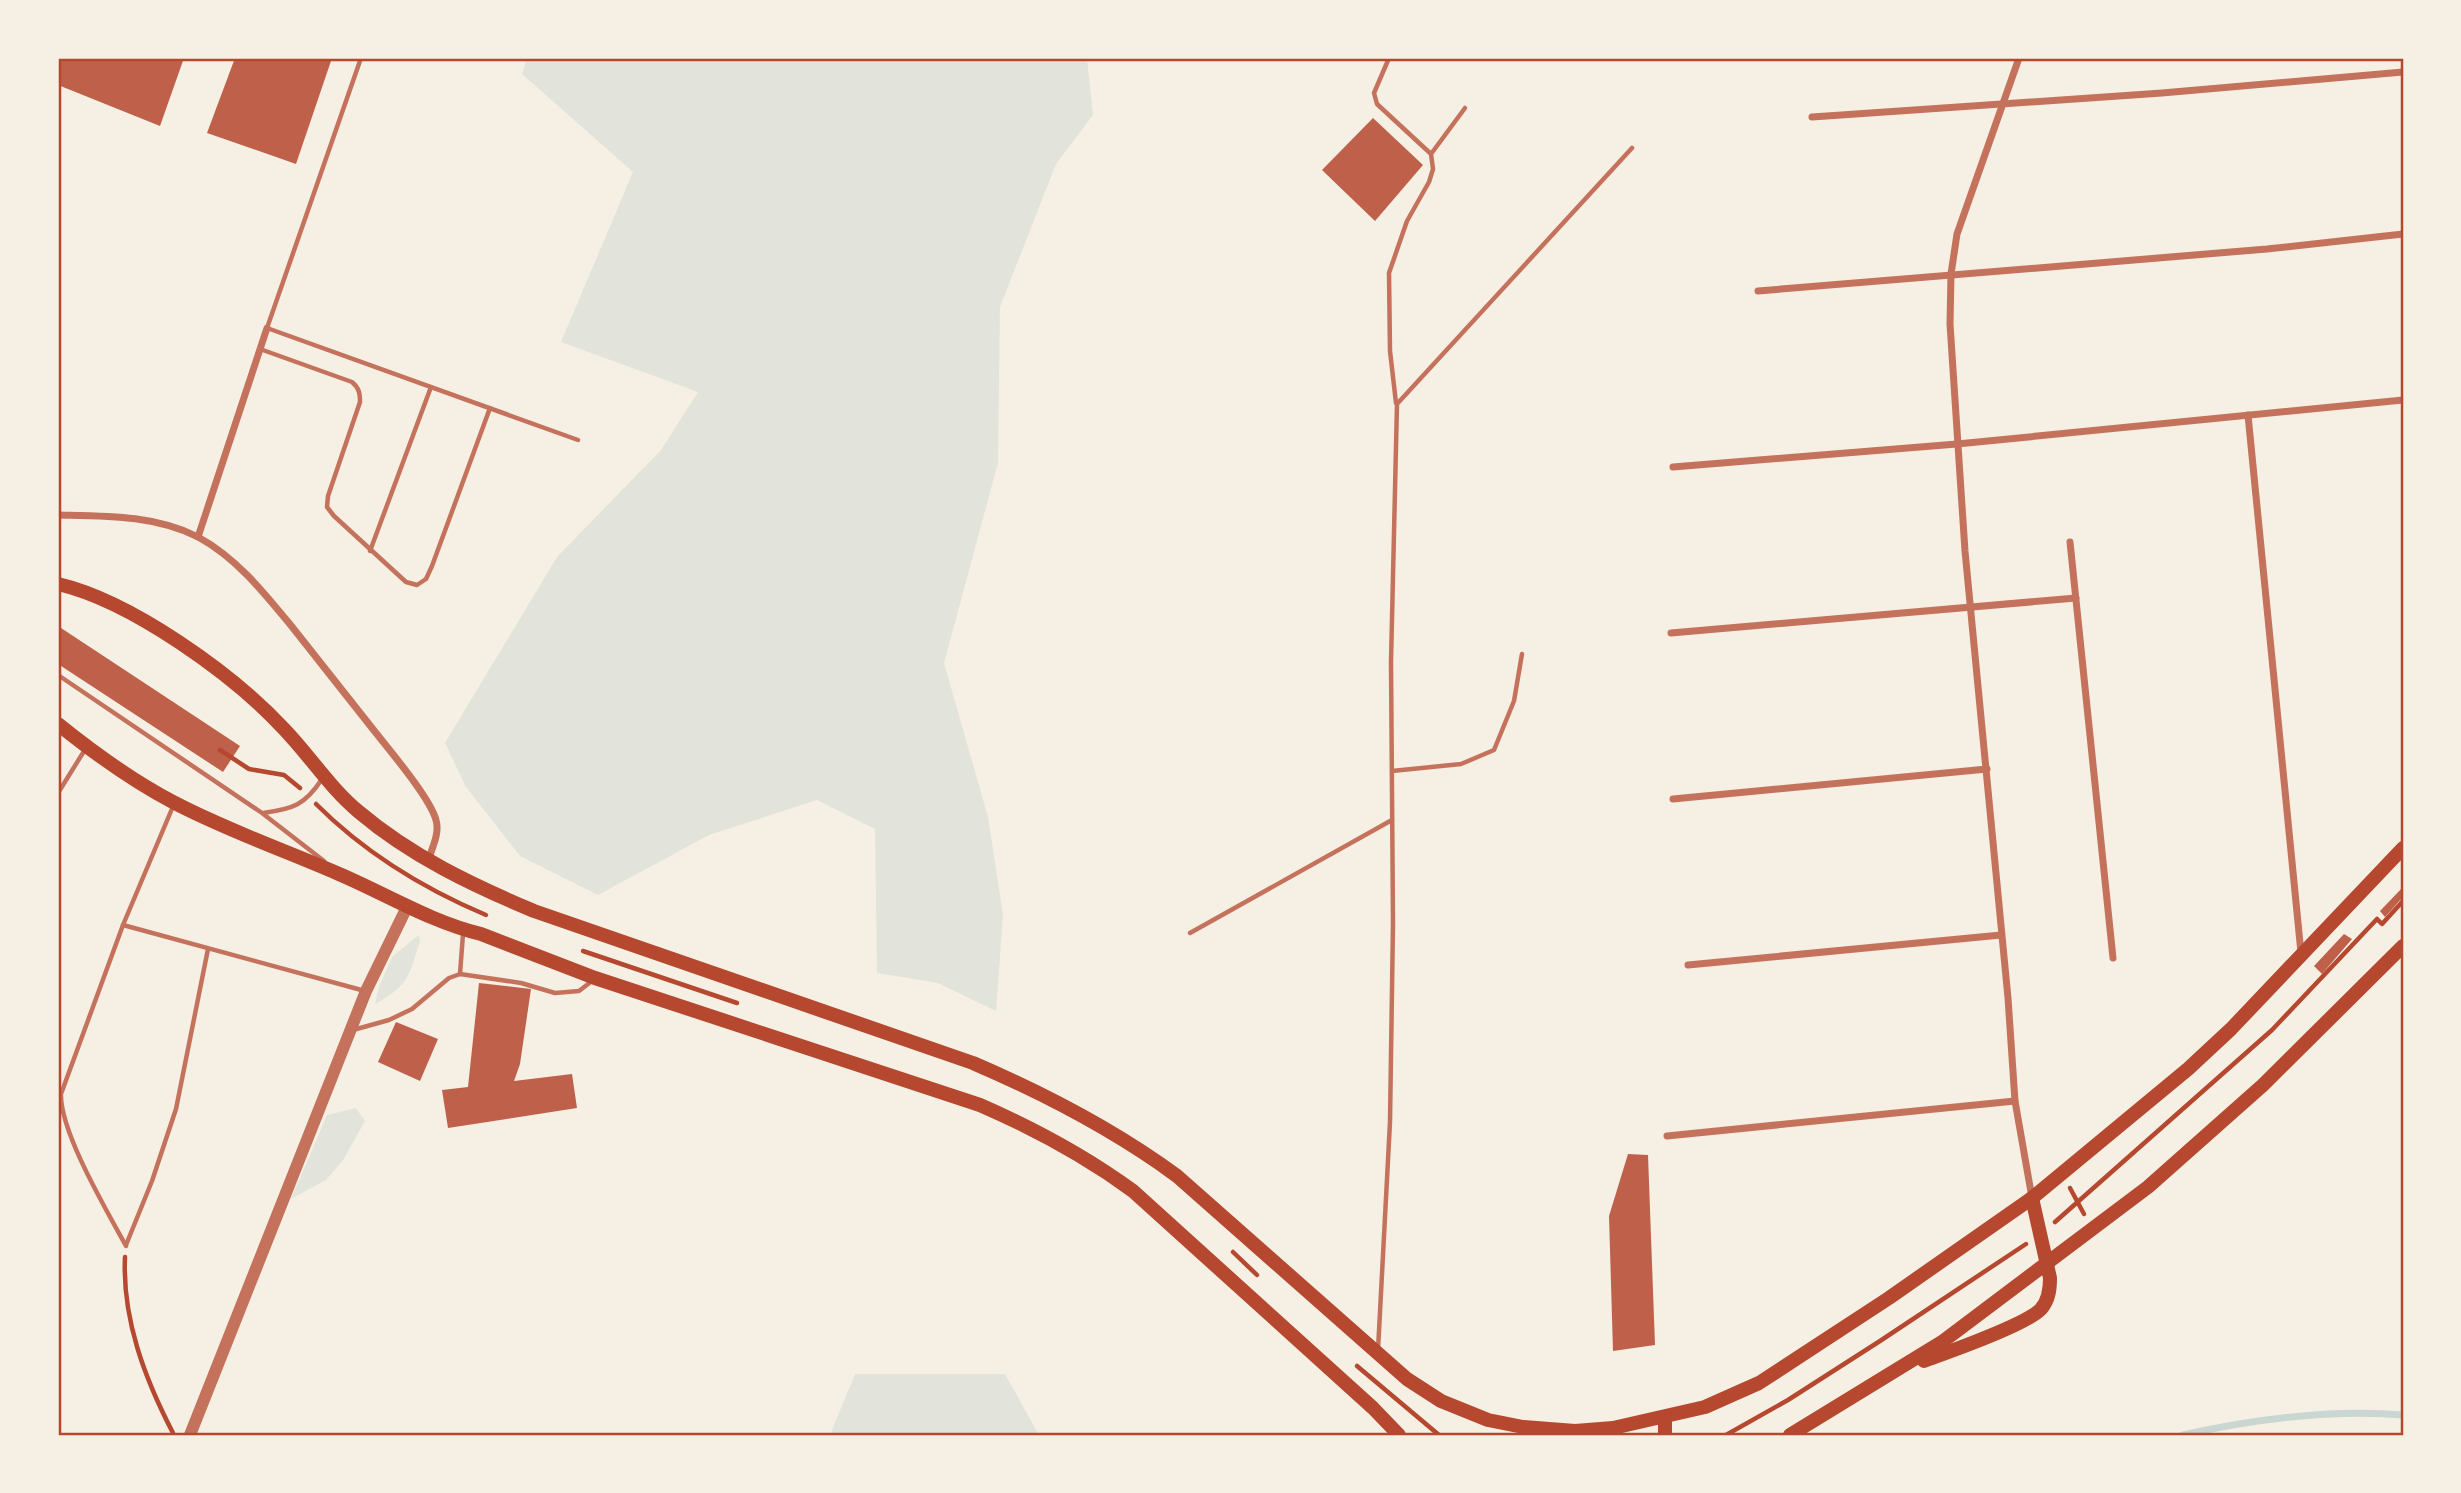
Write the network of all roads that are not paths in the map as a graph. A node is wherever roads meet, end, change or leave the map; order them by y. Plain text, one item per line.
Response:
1 (360, 58) edge
2 (1389, 58) edge
3 (2019, 58) edge
4 (2403, 72) edge
5 (2002, 105) junction
6 (1465, 108) dead end
7 (1812, 117) dead end
8 (1632, 148) dead end
9 (1431, 154) junction
10 (2403, 234) edge
11 (1951, 274) junction
12 (1758, 291) dead end
13 (267, 328) junction
14 (259, 348) junction
15 (430, 387) junction
16 (2403, 400) edge
17 (1397, 404) junction
18 (490, 408) junction
19 (2248, 415) junction
20 (578, 440) dead end
21 (1957, 444) junction
22 (1673, 467) dead end
23 (58, 515) edge
24 (198, 537) junction
25 (2070, 541) dead end
26 (370, 551) junction
27 (58, 584) edge
28 (2076, 597) junction
29 (1971, 606) junction
30 (1671, 633) dead end
31 (1522, 654) dead end
32 (58, 675) edge
33 (58, 724) edge
34 (87, 747) junction
35 (1987, 769) junction
36 (1392, 771) junction
37 (324, 777) junction
38 (58, 793) edge
39 (1673, 799) dead end
40 (174, 803) junction
41 (262, 813) junction
42 (1392, 820) junction
43 (2403, 848) edge
44 (428, 861) junction
45 (341, 875) junction
46 (407, 906) junction
47 (123, 925) junction
48 (463, 930) junction
49 (1190, 933) dead end
50 (2001, 935) junction
51 (2403, 946) edge
52 (208, 949) junction
53 (2302, 954) junction
54 (2113, 958) dead end
55 (1688, 965) dead end
56 (460, 974) junction
57 (595, 978) junction
58 (366, 991) junction
59 (352, 1030) junction
60 (2015, 1101) junction
61 (1667, 1136) dead end
62 (2032, 1198) junction
63 (2048, 1262) junction
64 (1378, 1354) junction
65 (1894, 1372) junction
66 (1665, 1417) junction
67 (190, 1435) edge
68 (1399, 1435) edge
69 (1665, 1435) edge
70 (1790, 1435) edge

1 - 13 lane
2 - 9 lane
3 - 5 street
4 - 5 street
5 - 7 street
5 - 11 street
6 - 9 lane
8 - 17 lane
9 - 17 lane
10 - 11 street
11 - 12 street
11 - 21 street
13 - 14 street
13 - 15 lane
14 - 24 street
14 - 26 lane
15 - 18 lane
15 - 26 lane
16 - 19 street
17 - 36 lane
18 - 20 lane
18 - 26 lane
19 - 21 street
19 - 53 street
21 - 22 street
21 - 29 street
23 - 24 street
24 - 44 street
25 - 28 street
27 - 37 main road
28 - 29 street
28 - 54 street
29 - 30 street
29 - 35 street
31 - 36 lane
32 - 41 lane
33 - 34 main road
34 - 38 lane
34 - 40 main road
35 - 39 street
35 - 50 street
36 - 42 lane
37 - 41 lane
37 - 44 main road
40 - 45 main road
40 - 47 lane
41 - 45 lane
42 - 49 lane
42 - 64 lane
43 - 53 main road
44 - 64 main road
45 - 46 main road
46 - 48 main road
46 - 58 street
47 - 52 lane
47 - 52 lane
48 - 56 lane
48 - 57 main road
50 - 55 street
50 - 60 street
51 - 63 main road
52 - 58 lane
53 - 62 main road
56 - 57 lane
56 - 59 lane
57 - 68 main road
58 - 59 street
59 - 67 street
60 - 61 street
60 - 62 street
62 - 63 main road
62 - 66 main road
63 - 65 main road
63 - 65 main road
64 - 66 main road
65 - 70 main road
66 - 69 main road

